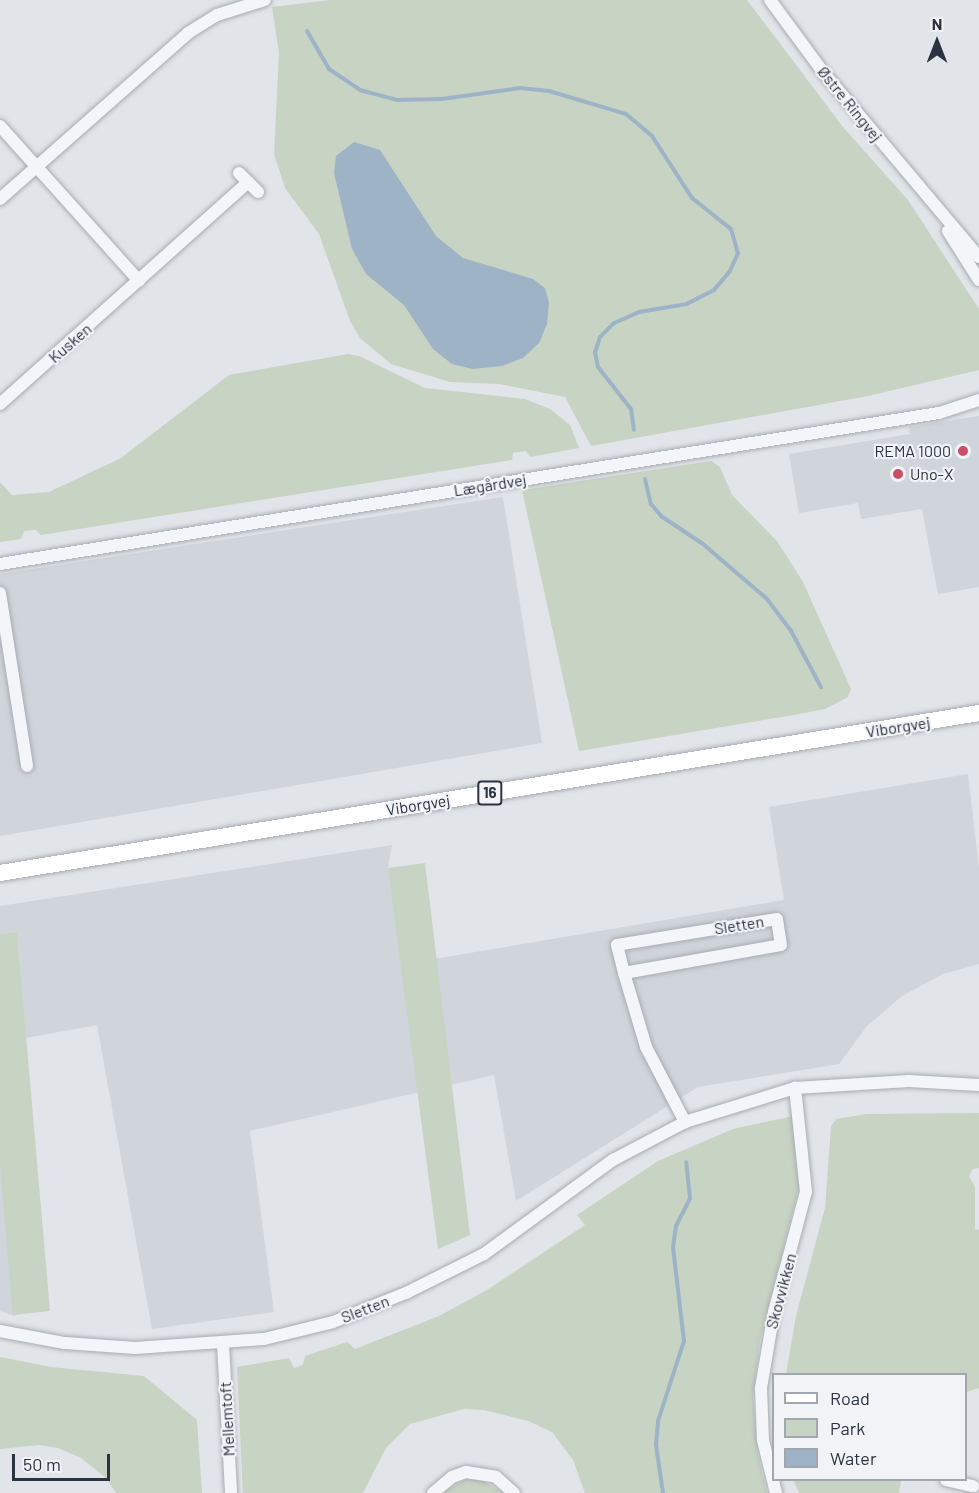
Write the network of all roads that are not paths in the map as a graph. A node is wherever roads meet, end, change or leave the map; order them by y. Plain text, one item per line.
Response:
1 (265, 0) edge
2 (770, 0) edge
3 (0, 126) edge
4 (36, 167) junction
5 (258, 192) dead end
6 (0, 199) edge
7 (933, 207) junction
8 (979, 257) edge
9 (979, 280) edge
10 (139, 281) junction
11 (979, 400) edge
12 (0, 404) edge
13 (0, 564) edge
14 (0, 593) edge
15 (979, 713) edge
16 (27, 766) dead end
17 (0, 873) edge
18 (624, 973) junction
19 (979, 1085) edge
20 (795, 1088) junction
21 (685, 1122) junction
22 (0, 1331) edge
23 (223, 1344) junction
24 (771, 1474) edge
25 (956, 1481) edge
26 (976, 1485) edge
27 (231, 1493) edge
28 (433, 1493) edge
29 (514, 1493) edge

1 - 4 street
2 - 7 street, Østre Ringvej
3 - 4 street
4 - 6 street
4 - 10 street
5 - 10 street, Kusken
7 - 8 street, Østre Ringvej
7 - 9 street, Østre Ringvej
10 - 12 street, Kusken
11 - 13 street, Lægårdvej
14 - 16 street
15 - 17 main road, Viborgvej / 16
18 - 18 street, Sletten
18 - 21 street, Sletten
19 - 20 street, Sletten
20 - 21 street, Sletten
20 - 24 street, Skovvikken
21 - 23 street, Sletten
22 - 23 street, Sletten
23 - 27 street, Mellemtoft
25 - 26 street
28 - 29 street

